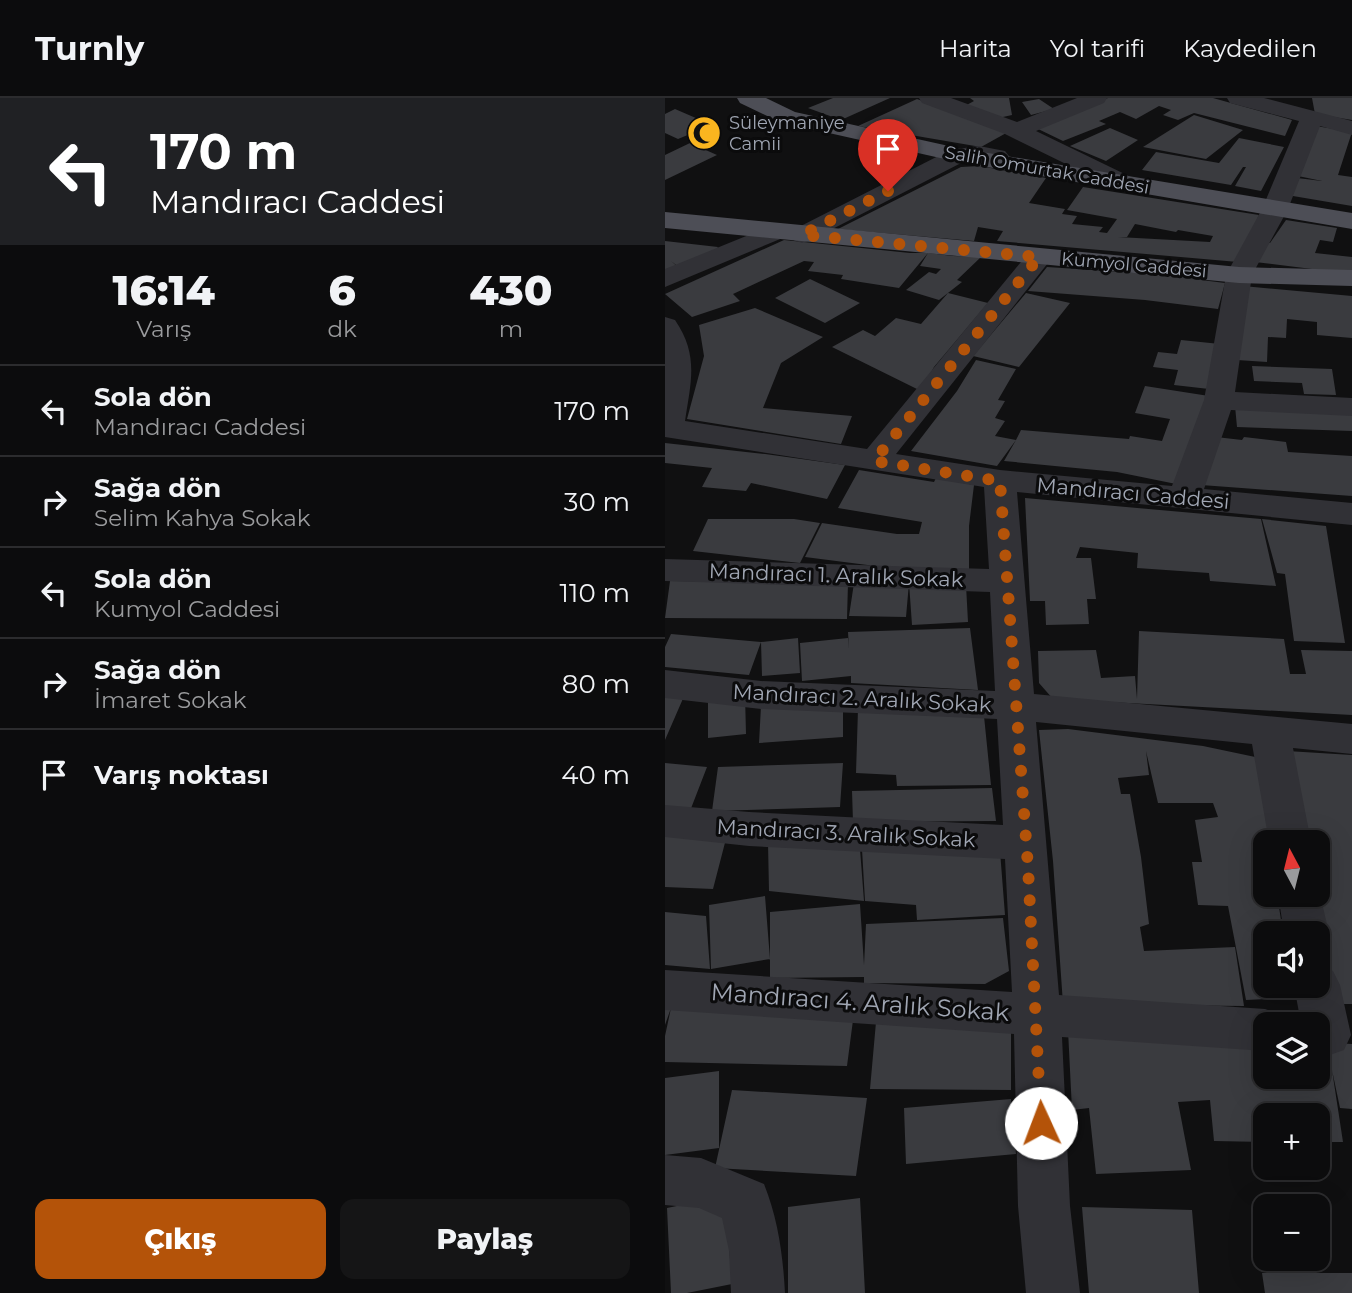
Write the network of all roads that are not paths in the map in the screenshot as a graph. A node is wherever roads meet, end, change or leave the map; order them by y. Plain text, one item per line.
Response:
1 (748, 98) edge
2 (930, 98) edge
3 (1096, 98) edge
4 (1238, 98) edge
5 (1017, 106) dead end
6 (1310, 109) edge
7 (1352, 128) edge
8 (1015, 130) junction
9 (958, 155) junction
10 (1128, 185) junction
11 (1275, 209) junction
12 (665, 220) edge
13 (1352, 221) edge
14 (789, 233) junction
15 (1039, 257) junction
16 (1239, 275) junction
17 (1352, 278) edge
18 (665, 279) edge
19 (665, 326) edge
20 (1219, 400) junction
21 (1352, 407) edge
22 (667, 427) edge
23 (874, 461) junction
24 (1000, 481) junction
25 (1185, 497) junction
26 (1352, 517) edge
27 (665, 570) edge
28 (1008, 581) junction
29 (665, 684) edge
30 (1017, 706) junction
31 (1270, 731) junction
32 (1352, 739) edge
33 (665, 821) edge
34 (1288, 830) edge
35 (1027, 843) junction
36 (665, 990) edge
37 (1321, 998) edge
38 (1037, 1013) junction
39 (1253, 1029) edge
40 (1332, 1035) edge
41 (665, 1181) edge
42 (758, 1293) edge
43 (1053, 1293) edge

1 - 9 main road, Salih Omurtak Caddesi
2 - 8 street
3 - 8 street
4 - 6 street
5 - 8 street
6 - 7 street
6 - 11 street
8 - 10 street
9 - 10 main road, Salih Omurtak Caddesi
9 - 14 street
10 - 11 main road, Salih Omurtak Caddesi
11 - 13 main road, Salih Omurtak Caddesi
11 - 16 street
12 - 14 main road, Kumyol Caddesi
14 - 15 main road, Kumyol Caddesi
14 - 18 street
15 - 16 main road, Kumyol Caddesi
15 - 23 street
16 - 17 main road, Kumyol Caddesi
16 - 20 street
19 - 22 street
20 - 21 street
20 - 25 street
22 - 23 street, Mandıracı Caddesi
23 - 24 street, Mandıracı Caddesi
24 - 25 street, Mandıracı Caddesi
24 - 28 street
25 - 26 street, Mandıracı Caddesi
27 - 28 street, Mandıracı 1. Aralık Sokak
28 - 30 street
29 - 30 street, Mandıracı 2. Aralık Sokak
30 - 31 street, Mandıracı 2. Aralık Sokak
30 - 35 street
31 - 32 street, Mandıracı 2. Aralık Sokak
31 - 34 street
33 - 35 street, Mandıracı 3. Aralık Sokak
35 - 38 street
36 - 38 street, Mandıracı 4. Aralık Sokak
37 - 40 street
38 - 39 street, Mandıracı 4. Aralık Sokak
38 - 43 street
41 - 42 street

